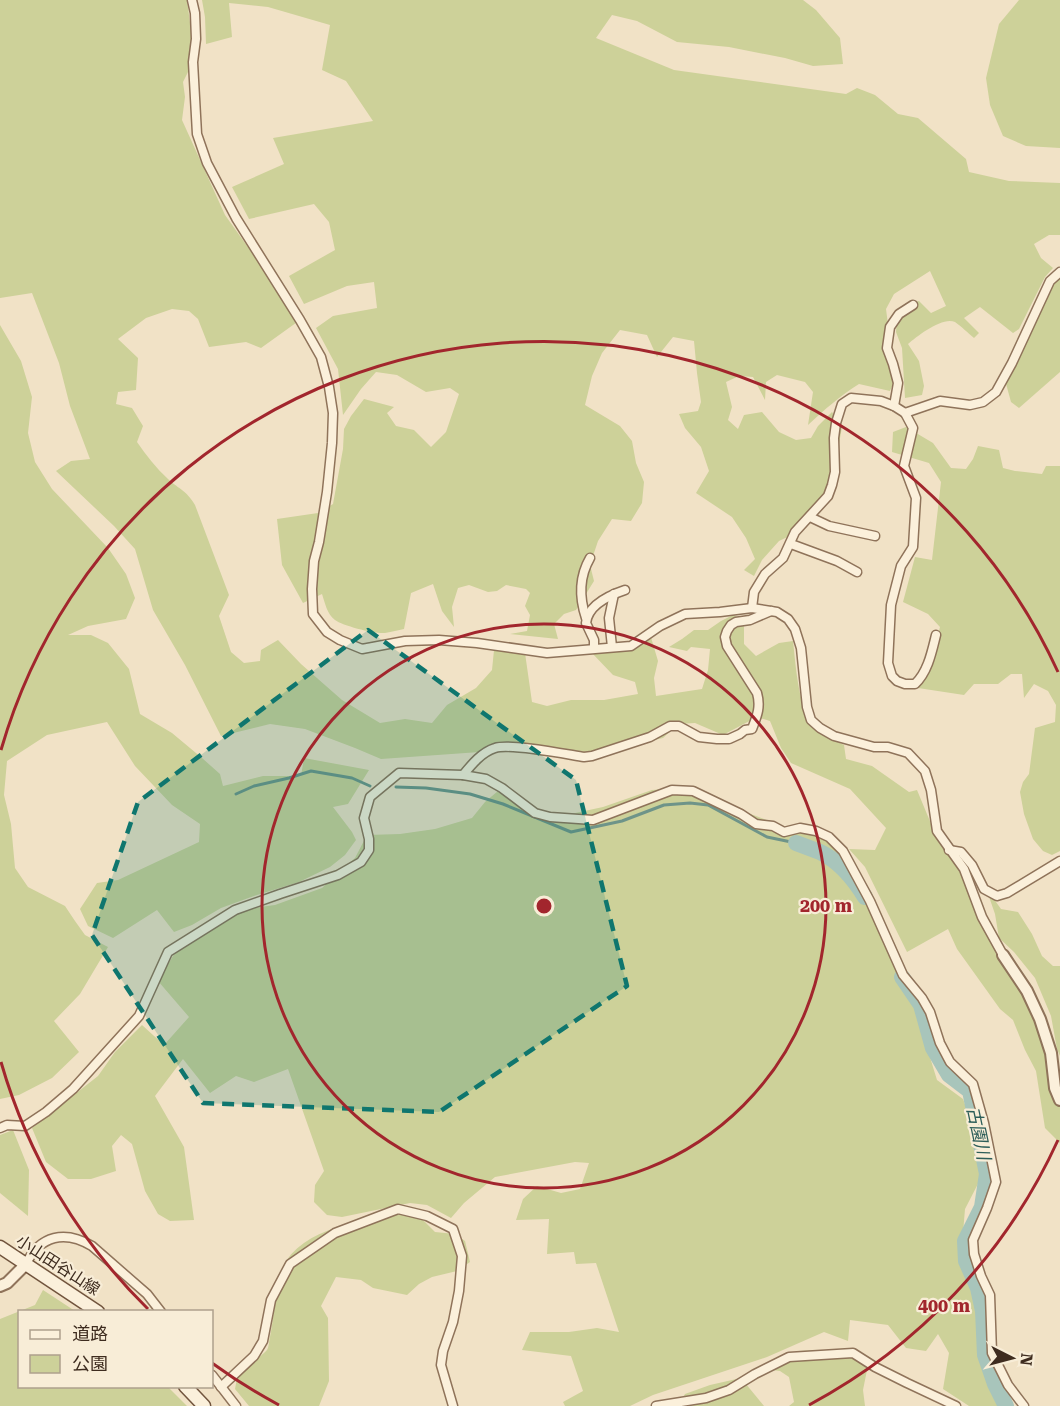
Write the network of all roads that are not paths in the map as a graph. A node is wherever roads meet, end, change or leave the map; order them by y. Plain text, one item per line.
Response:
1 (192, 0) edge
2 (1060, 272) edge
3 (913, 305) dead end
4 (894, 406) junction
5 (905, 413) junction
6 (810, 517) junction
7 (875, 536) dead end
8 (791, 544) junction
9 (590, 558) dead end
10 (857, 572) dead end
11 (625, 590) dead end
12 (614, 594) junction
13 (752, 608) junction
14 (771, 611) junction
15 (586, 618) junction
16 (936, 635) dead end
17 (612, 647) junction
18 (594, 648) junction
19 (463, 775) junction
20 (949, 850) junction
21 (1060, 861) edge
22 (1004, 955) joint
23 (1060, 1100) edge
24 (0, 1128) edge
25 (0, 1247) edge
26 (26, 1264) junction
27 (0, 1286) edge
28 (96, 1310) edge
29 (160, 1310) edge
30 (213, 1376) edge
31 (221, 1387) junction
32 (187, 1388) edge
33 (204, 1406) edge
34 (236, 1406) edge
35 (453, 1406) edge
36 (656, 1406) edge
37 (956, 1406) edge
38 (1024, 1406) edge

1 - 18 street
2 - 5 street
3 - 4 street
4 - 5 street
4 - 6 street
5 - 16 street
6 - 7 street
6 - 8 street
8 - 10 street
8 - 13 street
9 - 15 street
11 - 12 street
12 - 15 street
12 - 17 street
13 - 14 street
13 - 17 street
14 - 19 street
14 - 20 street
15 - 18 street
17 - 18 street
19 - 24 street
19 - 38 street
20 - 21 street
20 - 22 street
22 - 23 street
25 - 26 main road, 小山田谷山線
26 - 27 street
26 - 28 main road, 小山田谷山線
26 - 29 street
30 - 31 street
31 - 34 street
31 - 35 street
32 - 33 main road
36 - 37 street

